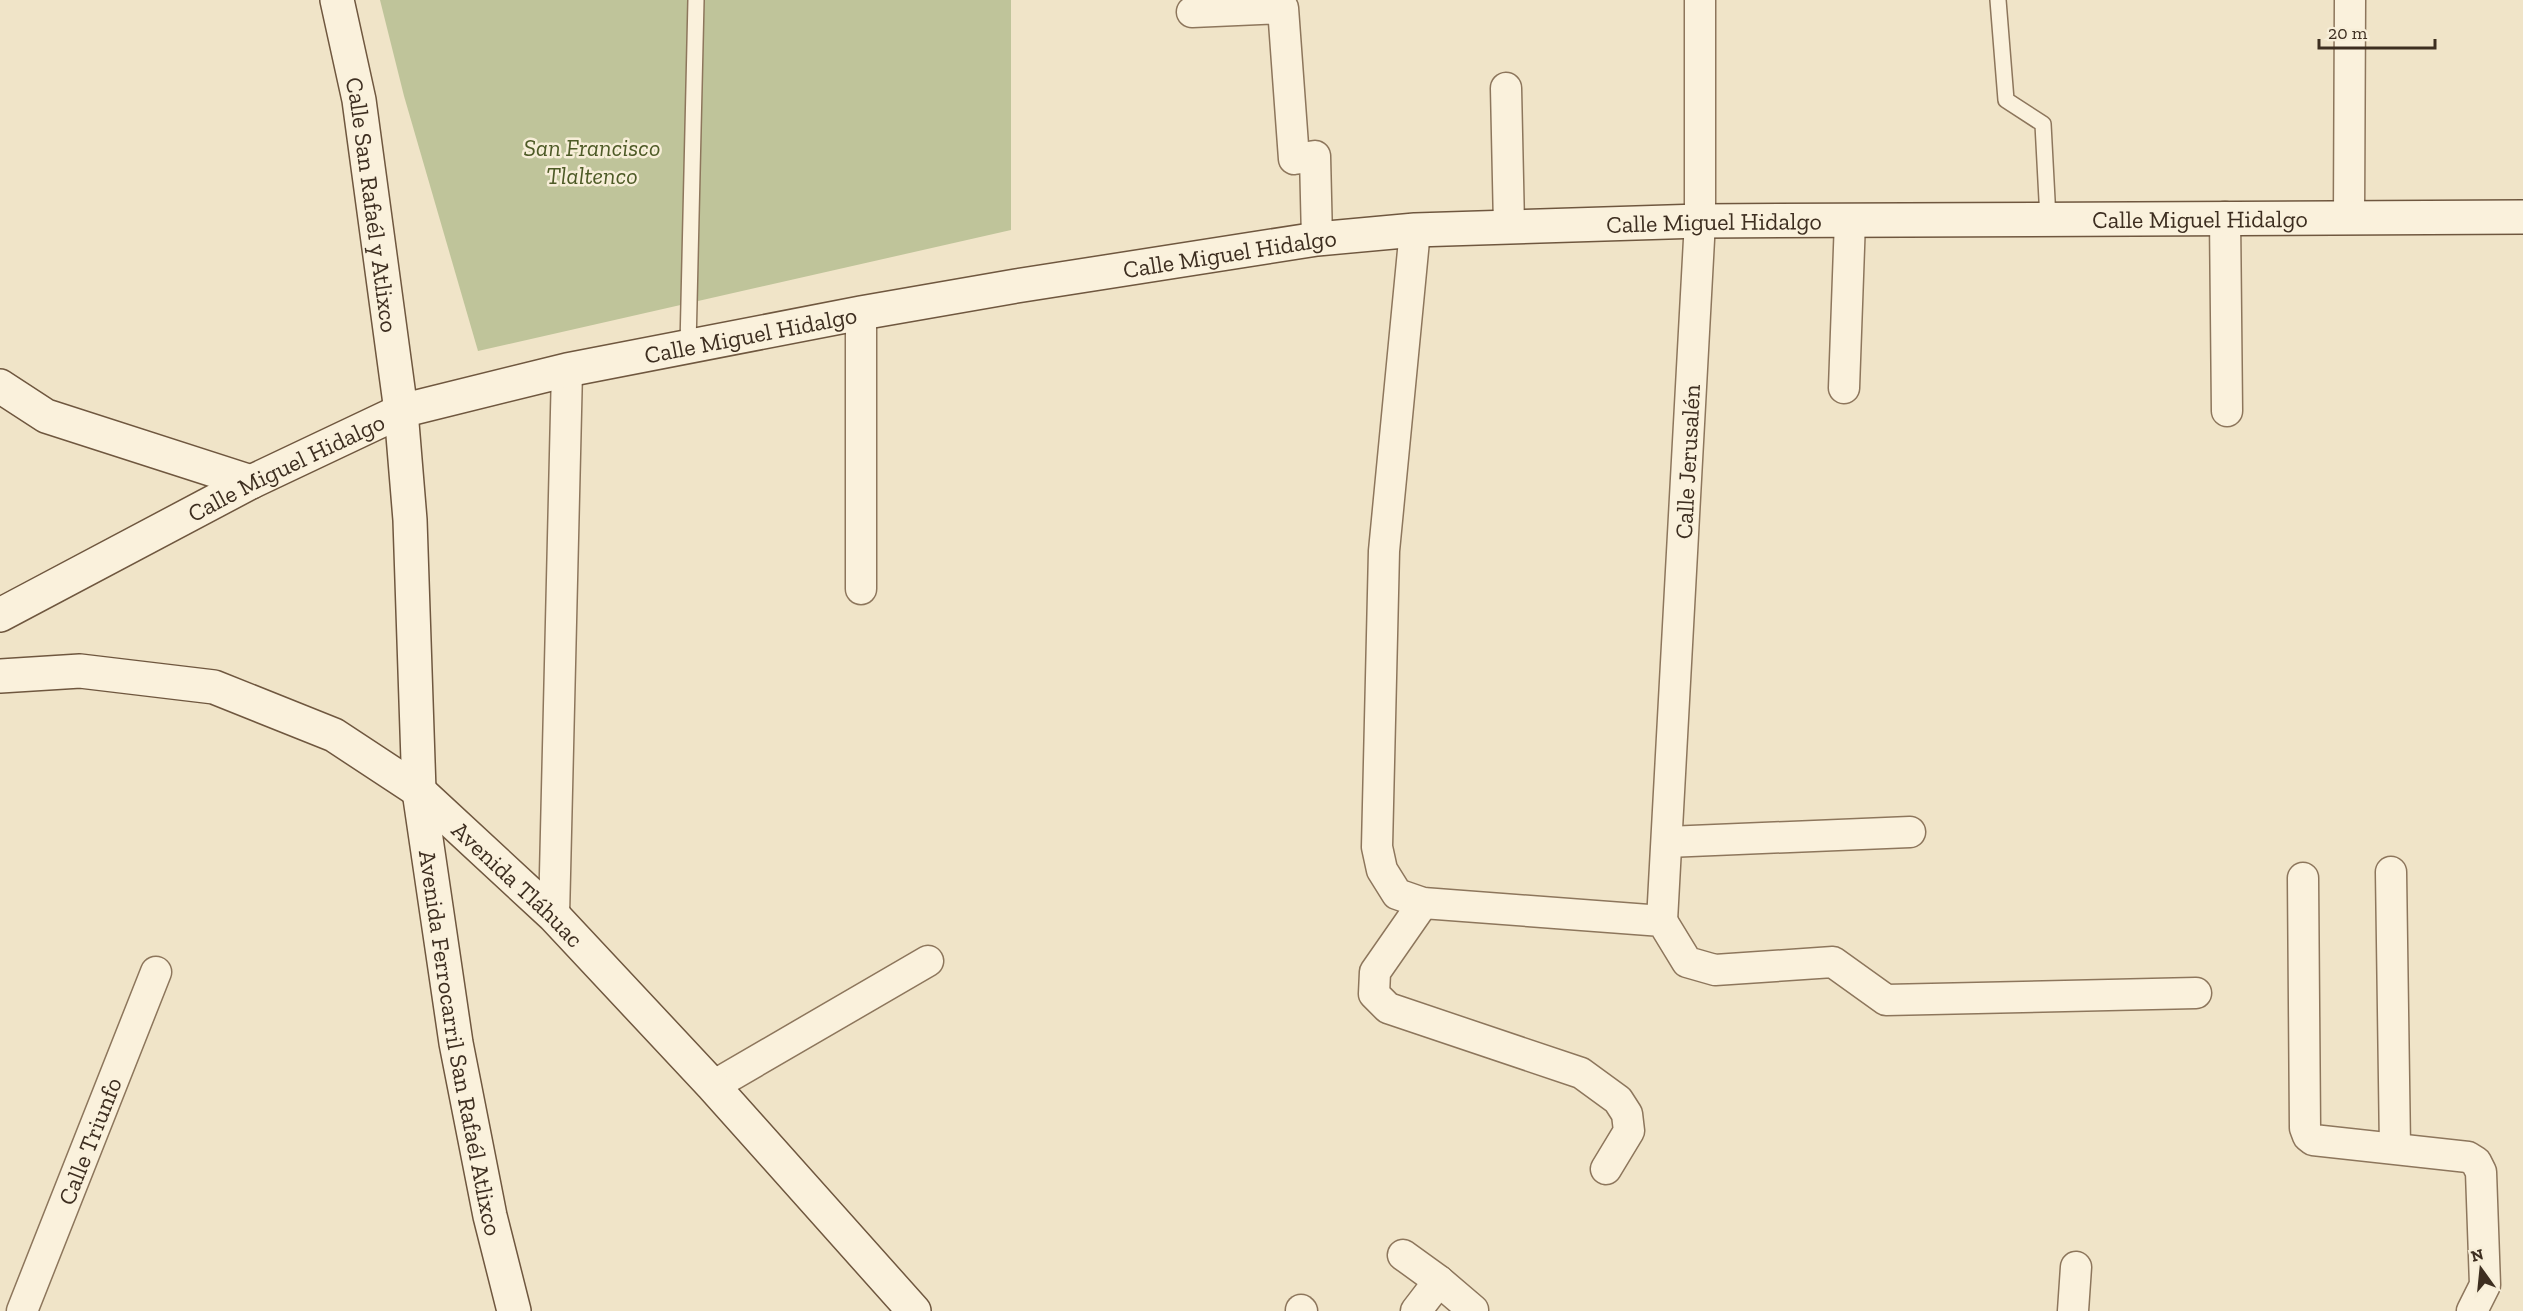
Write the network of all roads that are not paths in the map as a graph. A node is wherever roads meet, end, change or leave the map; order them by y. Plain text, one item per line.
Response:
1 (337, 0) edge
2 (696, 0) edge
3 (1700, 0) edge
4 (1998, 0) edge
5 (2350, 0) edge
6 (1283, 4) edge
7 (1192, 12) dead end
8 (1506, 88) dead end
9 (2349, 216) junction
10 (2225, 217) junction
11 (2523, 217) edge
12 (2048, 219) junction
13 (1850, 220) junction
14 (1700, 221) junction
15 (1509, 226) junction
16 (1415, 230) junction
17 (1317, 239) junction
18 (861, 313) junction
19 (688, 346) junction
20 (567, 370) junction
21 (0, 386) edge
22 (1844, 388) dead end
23 (401, 411) junction
24 (2227, 411) dead end
25 (250, 482) junction
26 (861, 589) dead end
27 (0, 615) edge
28 (0, 676) edge
29 (419, 791) junction
30 (1910, 832) dead end
31 (1667, 842) junction
32 (2391, 872) dead end
33 (2303, 878) dead end
34 (1424, 903) junction
35 (554, 916) junction
36 (1662, 921) junction
37 (928, 962) dead end
38 (156, 972) dead end
39 (2196, 993) dead end
40 (713, 1086) junction
41 (2395, 1148) junction
42 (1606, 1169) dead end
43 (1403, 1255) dead end
44 (2076, 1267) dead end
45 (1439, 1281) junction
46 (1473, 1310) edge
47 (22, 1311) edge
48 (514, 1311) edge
49 (914, 1311) edge
50 (1416, 1311) edge
51 (2073, 1311) edge
52 (2472, 1311) edge

1 - 23 street, Calle San Rafaél y Atlixco
2 - 19 lane
3 - 14 street, Calle Jerusalén
4 - 12 lane
5 - 9 street
6 - 7 street
6 - 17 street
8 - 15 street
9 - 10 street, Calle Miguel Hidalgo
9 - 11 street, Calle Miguel Hidalgo
10 - 12 street, Calle Miguel Hidalgo
10 - 24 street
12 - 13 street, Calle Miguel Hidalgo
13 - 14 street, Calle Miguel Hidalgo
13 - 22 street
14 - 15 street, Calle Miguel Hidalgo
14 - 31 street, Calle Jerusalén
15 - 16 street, Calle Miguel Hidalgo
16 - 17 street, Calle Miguel Hidalgo
16 - 34 street
17 - 18 street, Calle Miguel Hidalgo
18 - 19 street, Calle Miguel Hidalgo
18 - 26 street
19 - 20 street, Calle Miguel Hidalgo
20 - 23 street, Calle Miguel Hidalgo
20 - 35 street
21 - 25 street
23 - 25 street, Calle Miguel Hidalgo
23 - 29 street, Avenida Ferrocarril San Rafaél Atlixco
25 - 27 street, Calle Miguel Hidalgo
28 - 29 street, Avenida Tláhuac
29 - 35 street, Avenida Tláhuac
29 - 48 street, Avenida Ferrocarril San Rafaél Atlixco
30 - 31 street
31 - 36 street, Calle Jerusalén
32 - 41 street
33 - 41 street
34 - 36 street
34 - 42 street
35 - 40 street, Avenida Tláhuac
36 - 39 street
37 - 40 street
38 - 47 street, Calle Triunfo
40 - 49 street, Avenida Tláhuac
41 - 52 street
43 - 45 street
44 - 51 street
45 - 46 street
45 - 50 street

